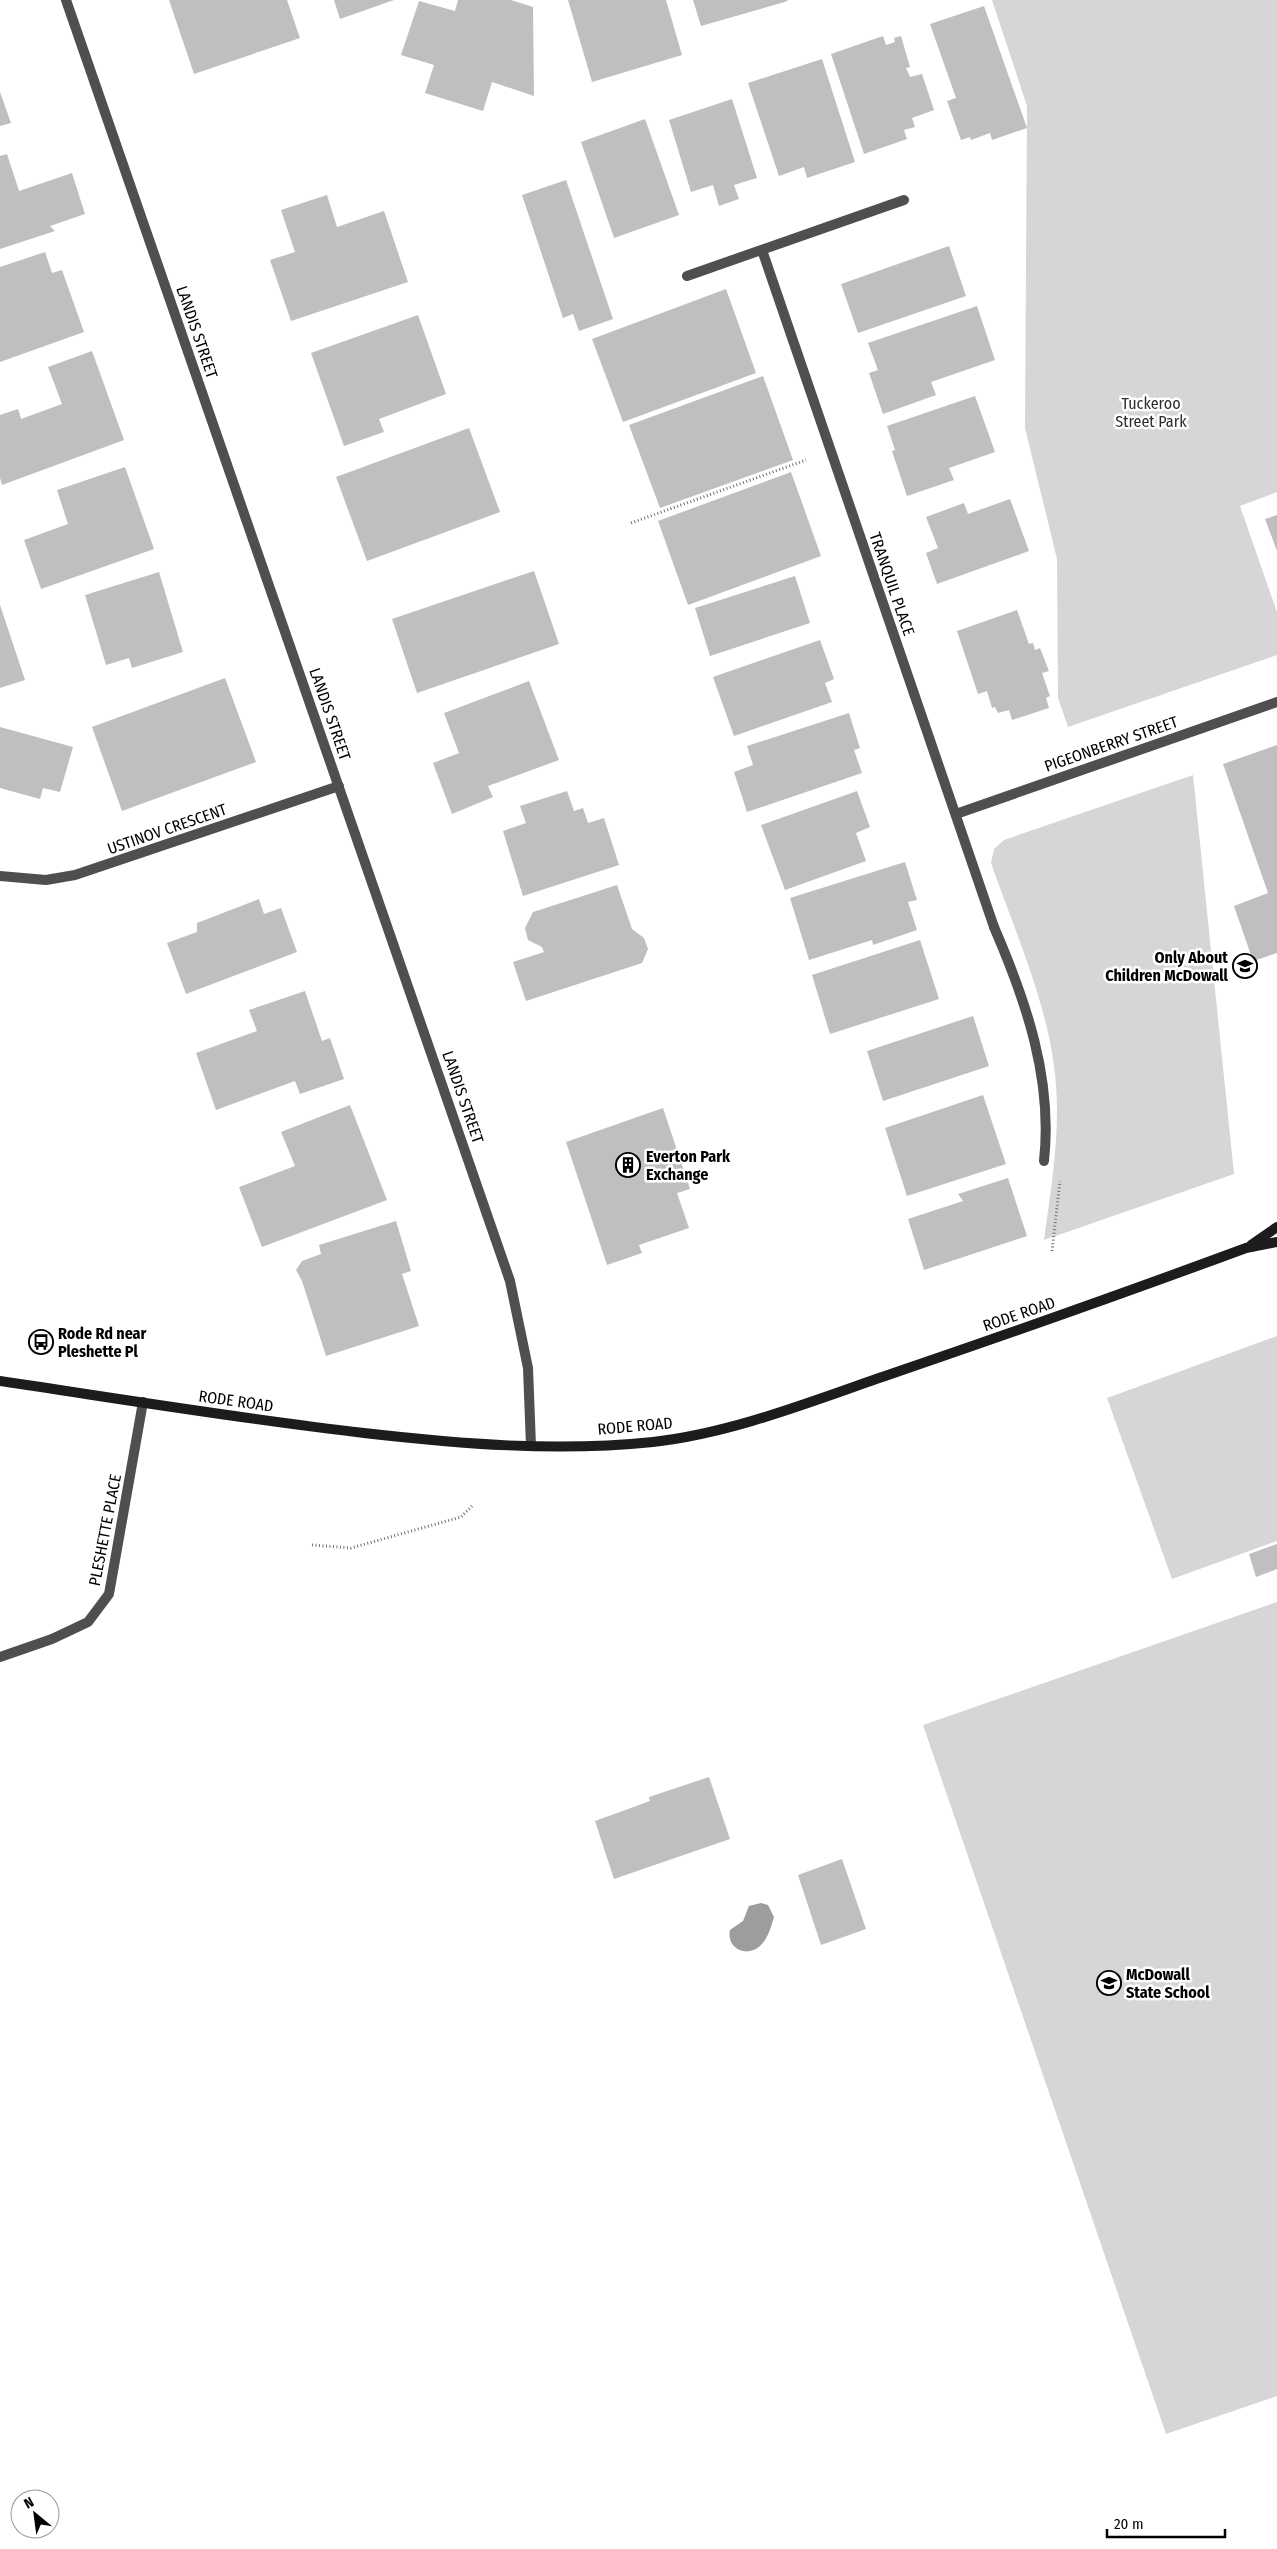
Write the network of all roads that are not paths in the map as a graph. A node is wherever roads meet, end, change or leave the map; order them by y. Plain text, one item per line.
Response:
1 (66, 0) edge
2 (904, 200) dead end
3 (762, 250) junction
4 (687, 276) dead end
5 (1277, 702) edge
6 (340, 786) junction
7 (956, 814) junction
8 (0, 876) edge
9 (1044, 1161) dead end
10 (1277, 1227) edge
11 (1277, 1242) edge
12 (1246, 1248) junction
13 (0, 1381) edge
14 (143, 1402) junction
15 (531, 1446) junction
16 (0, 1657) edge

1 - 6 street, LANDIS STREET
2 - 3 street
3 - 4 street
3 - 7 street, TRANQUIL PLACE
5 - 7 street, PIGEONBERRY STREET
6 - 8 street, USTINOV CRESCENT
6 - 15 street, LANDIS STREET
7 - 9 street, TRANQUIL PLACE
10 - 12 main road, RODE ROAD
11 - 12 main road, RODE ROAD
12 - 15 main road, RODE ROAD
13 - 14 main road, RODE ROAD
14 - 15 main road, RODE ROAD
14 - 16 street, PLESHETTE PLACE

